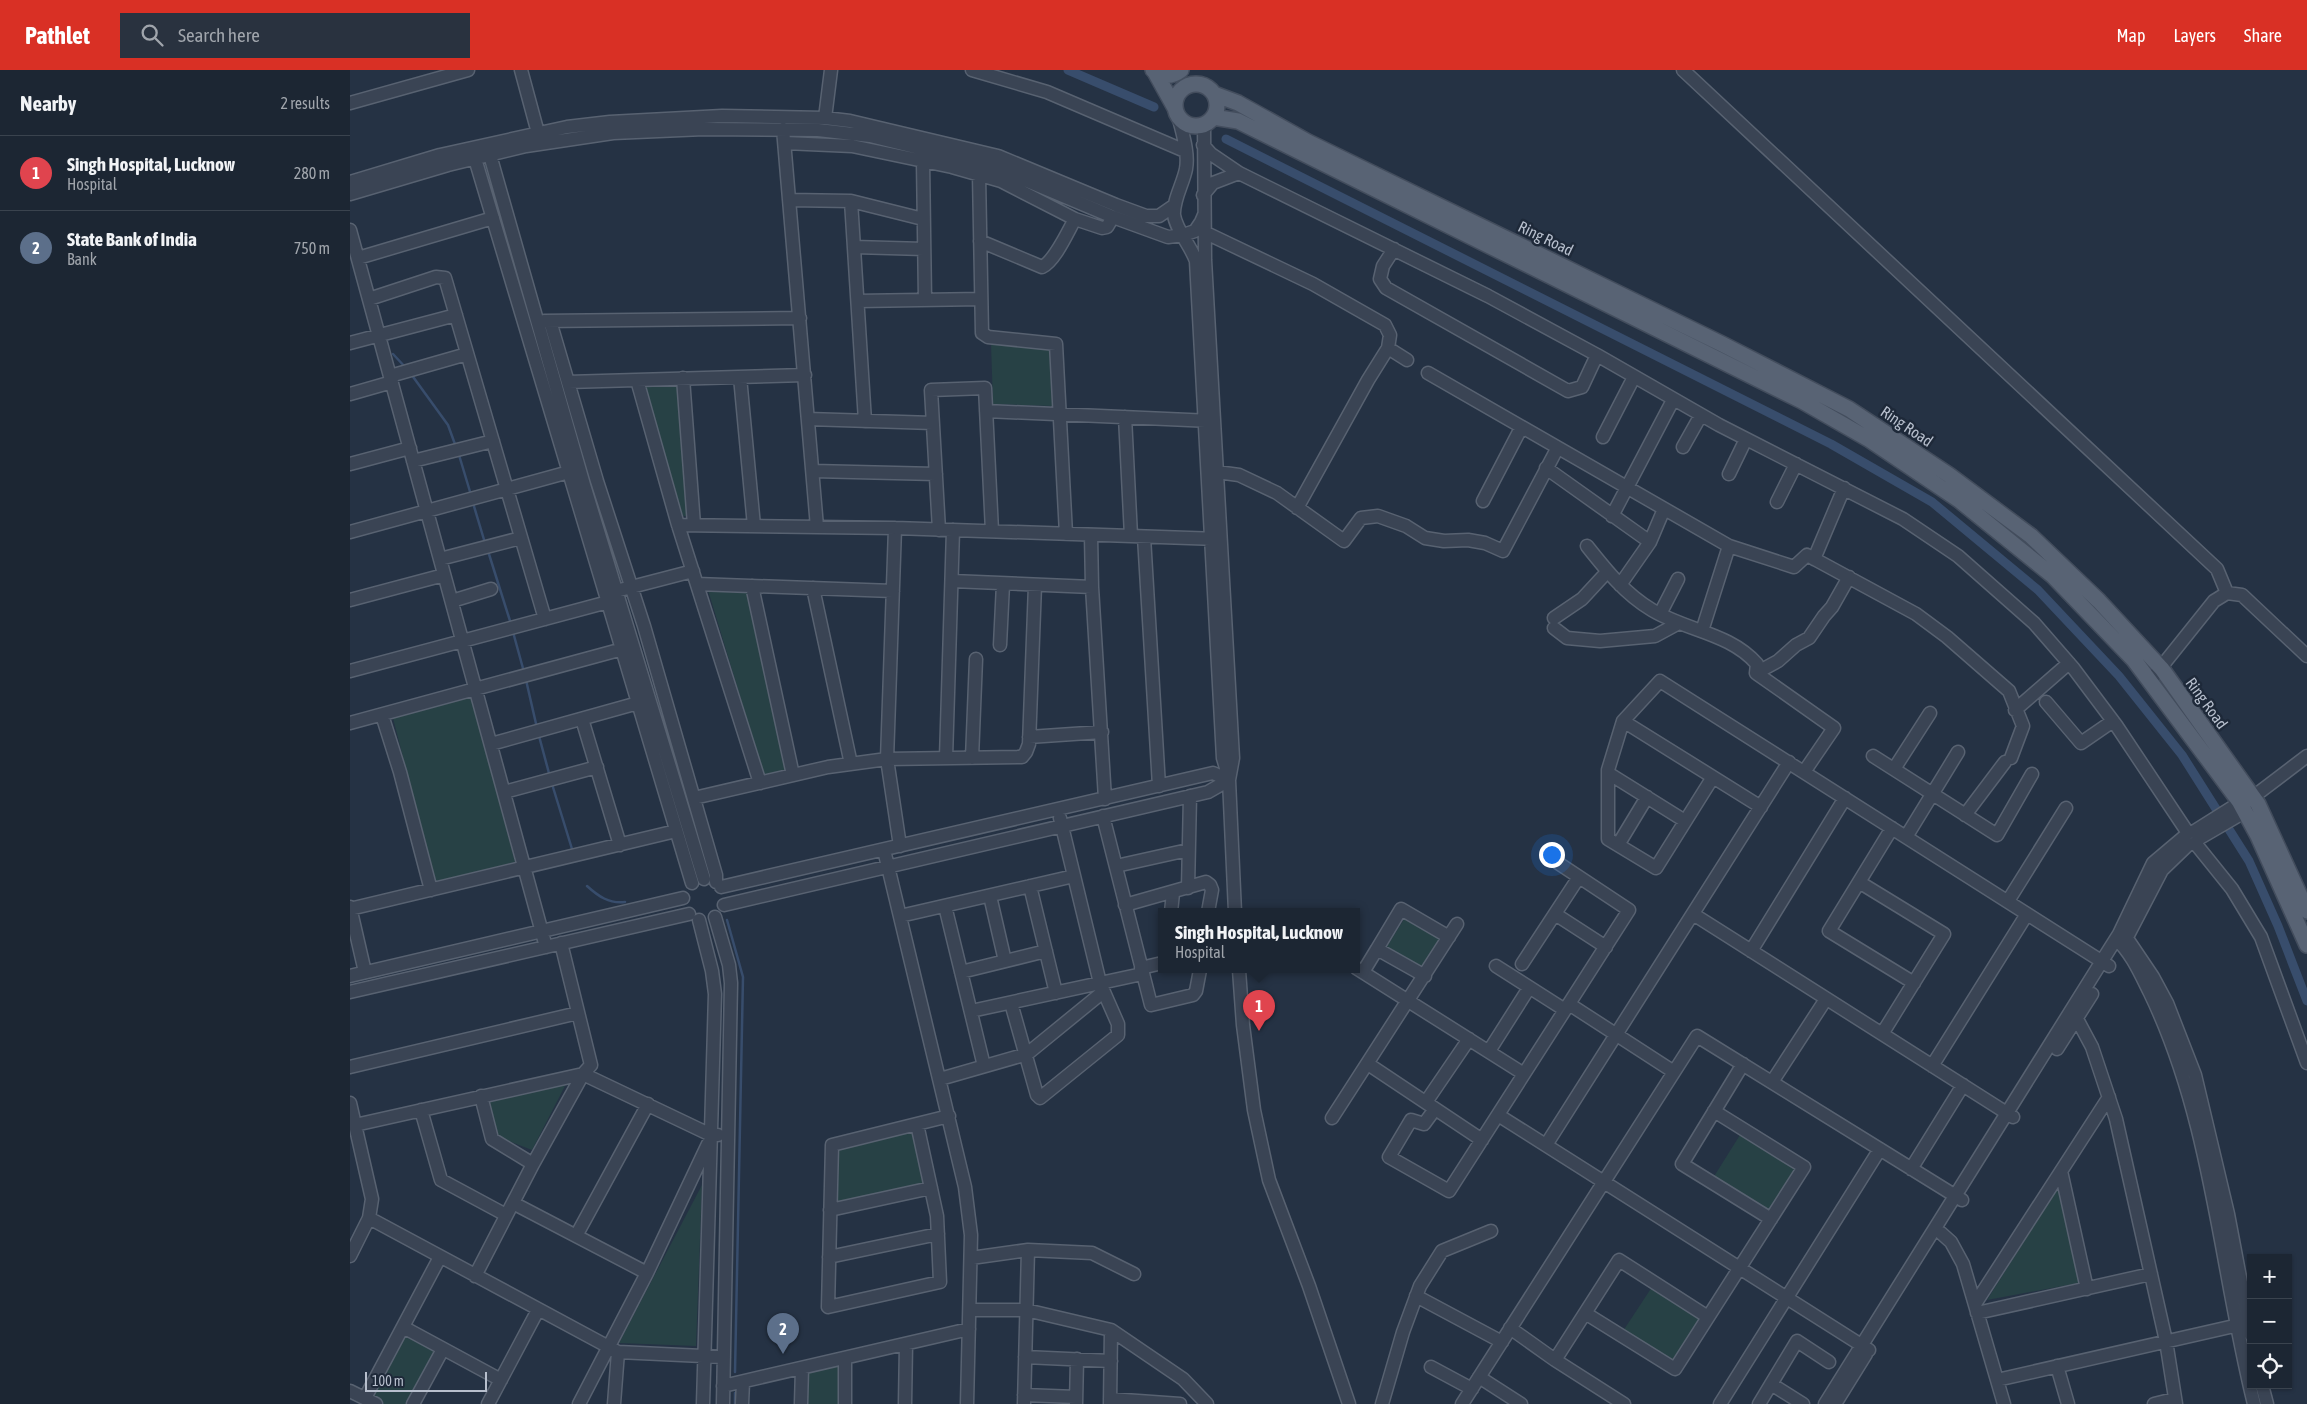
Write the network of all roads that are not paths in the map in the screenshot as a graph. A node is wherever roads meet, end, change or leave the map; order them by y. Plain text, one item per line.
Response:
1 (468, 70) edge
2 (521, 70) edge
3 (831, 70) edge
4 (972, 70) edge
5 (1181, 70) edge
6 (1198, 70) edge
7 (1683, 70) edge
8 (1154, 71) edge
9 (1211, 90) junction
10 (350, 103) edge
11 (1176, 112) junction
12 (825, 118) junction
13 (1208, 120) junction
14 (783, 129) junction
15 (538, 133) junction
16 (785, 143) junction
17 (1203, 145) junction
18 (488, 149) junction
19 (1185, 151) junction
20 (473, 153) junction
21 (923, 161) junction
22 (1239, 173) junction
23 (979, 175) junction
24 (350, 182) edge
25 (350, 194) edge
26 (1203, 195) junction
27 (790, 200) junction
28 (852, 201) junction
29 (1175, 205) junction
30 (1204, 215) junction
31 (1113, 217) junction
32 (493, 218) junction
33 (923, 219) junction
34 (1075, 219) junction
35 (350, 230) edge
36 (1204, 232) junction
37 (1183, 235) junction
38 (980, 241) junction
39 (854, 247) junction
40 (924, 249) junction
41 (1394, 249) junction
42 (358, 258) junction
43 (369, 299) junction
44 (981, 299) junction
45 (925, 300) junction
46 (858, 301) junction
47 (456, 315) junction
48 (800, 318) junction
49 (537, 320) junction
50 (550, 321) junction
51 (524, 325) junction
52 (379, 335) junction
53 (350, 343) edge
54 (1388, 348) junction
55 (467, 354) junction
56 (1597, 355) junction
57 (1407, 360) dead end
58 (1428, 373) dead end
59 (804, 375) junction
60 (395, 377) junction
61 (740, 377) junction
62 (1634, 377) junction
63 (683, 378) junction
64 (637, 380) junction
65 (568, 382) junction
66 (350, 394) edge
67 (1674, 400) junction
68 (986, 411) junction
69 (1061, 414) junction
70 (1701, 415) junction
71 (1125, 417) junction
72 (808, 419) junction
73 (865, 421) junction
74 (1209, 421) junction
75 (933, 424) junction
76 (1520, 428) junction
77 (1603, 437) dead end
78 (1746, 439) junction
79 (493, 441) junction
80 (1682, 447) dead end
81 (410, 448) junction
82 (1557, 449) junction
83 (413, 462) junction
84 (350, 464) edge
85 (1796, 464) junction
86 (1546, 468) junction
87 (813, 471) junction
88 (569, 472) junction
89 (1217, 472) junction
90 (936, 474) junction
91 (1729, 474) dead end
92 (1627, 488) junction
93 (1844, 488) junction
94 (507, 489) junction
95 (1483, 501) dead end
96 (1777, 502) dead end
97 (1297, 508) junction
98 (1664, 509) junction
99 (427, 511) junction
100 (1612, 516) junction
101 (678, 525) junction
102 (694, 526) junction
103 (754, 526) junction
104 (818, 527) junction
105 (895, 528) junction
106 (939, 530) junction
107 (953, 530) junction
108 (350, 532) edge
109 (992, 532) junction
110 (1066, 534) junction
111 (1091, 535) junction
112 (1131, 536) junction
113 (1144, 537) junction
114 (521, 538) junction
115 (1216, 539) junction
116 (1650, 542) junction
117 (1587, 546) dead end
118 (1729, 546) junction
119 (440, 559) junction
120 (1814, 559) junction
121 (693, 571) junction
122 (1607, 572) junction
123 (444, 575) junction
124 (1849, 577) junction
125 (1678, 579) dead end
126 (952, 581) junction
127 (697, 584) junction
128 (1003, 584) junction
129 (1035, 585) junction
130 (1620, 585) junction
131 (752, 586) junction
132 (632, 587) junction
133 (1092, 587) junction
134 (813, 588) junction
135 (491, 589) dead end
136 (616, 591) junction
137 (893, 591) junction
138 (2227, 593) junction
139 (350, 600) edge
140 (452, 600) junction
141 (608, 602) junction
142 (1660, 614) junction
143 (545, 619) junction
144 (1679, 623) junction
145 (1702, 632) junction
146 (463, 641) junction
147 (1000, 645) dead end
148 (628, 648) junction
149 (2307, 656) edge
150 (976, 659) dead end
151 (2069, 663) junction
152 (2162, 669) junction
153 (350, 671) edge
154 (1756, 673) junction
155 (2150, 681) junction
156 (476, 689) junction
157 (2046, 702) dead end
158 (638, 703) junction
159 (2015, 710) junction
160 (1930, 713) dead end
161 (382, 715) junction
162 (351, 719) edge
163 (582, 719) junction
164 (1624, 721) junction
165 (2113, 721) junction
166 (1102, 732) junction
167 (1029, 736) junction
168 (491, 744) junction
169 (1958, 752) dead end
170 (1873, 756) dead end
171 (2307, 756) edge
172 (946, 758) junction
173 (972, 758) junction
174 (887, 759) junction
175 (1789, 762) junction
176 (851, 764) junction
177 (596, 767) junction
178 (1894, 769) junction
179 (1804, 772) junction
180 (1608, 773) junction
181 (2032, 774) dead end
182 (793, 775) junction
183 (1713, 777) junction
184 (1229, 780) junction
185 (760, 783) junction
186 (1159, 786) junction
187 (504, 792) junction
188 (1932, 794) junction
189 (1190, 796) junction
190 (1647, 797) junction
191 (694, 798) junction
192 (1845, 798) junction
193 (1106, 799) junction
194 (2245, 804) junction
195 (1761, 807) junction
196 (2066, 808) dead end
197 (1058, 809) junction
198 (1965, 815) junction
199 (1103, 816) junction
200 (1686, 821) junction
201 (1062, 826) junction
202 (1892, 828) junction
203 (676, 831) junction
204 (1906, 837) junction
205 (2191, 838) junction
206 (620, 844) junction
207 (1618, 845) junction
208 (900, 846) junction
209 (884, 850) junction
210 (1188, 850) junction
211 (1558, 863) dead end
212 (1116, 866) junction
213 (524, 867) junction
214 (888, 867) junction
215 (1074, 876) junction
216 (1579, 877) junction
217 (1859, 882) junction
218 (708, 883) junction
219 (1030, 886) junction
220 (1188, 888) junction
221 (431, 890) junction
222 (1173, 893) junction
223 (990, 896) junction
224 (683, 898) junction
225 (2008, 901) junction
226 (724, 905) junction
227 (1125, 905) junction
228 (946, 906) junction
229 (1171, 908) edge
230 (1209, 908) edge
231 (1235, 908) edge
232 (350, 909) edge
233 (2307, 911) edge
234 (1555, 914) junction
235 (1693, 914) junction
236 (2027, 914) junction
237 (900, 916) junction
238 (694, 917) junction
239 (715, 917) junction
240 (1457, 924) dead end
241 (542, 931) junction
242 (1448, 937) junction
243 (2121, 938) junction
244 (561, 943) junction
245 (2307, 945) edge
246 (546, 947) junction
247 (1606, 947) junction
248 (1377, 949) junction
249 (1751, 951) junction
250 (1046, 952) junction
251 (1005, 961) junction
252 (1522, 964) dead end
253 (2106, 964) junction
254 (1158, 965) edge
255 (1496, 966) dead end
256 (1360, 970) edge
257 (1142, 971) junction
258 (365, 972) junction
259 (961, 972) junction
260 (1199, 973) edge
261 (1239, 973) edge
262 (350, 976) edge
263 (1425, 976) junction
264 (1914, 983) junction
265 (1101, 988) junction
266 (1529, 988) junction
267 (350, 992) edge
268 (1056, 993) junction
269 (1826, 999) junction
270 (1409, 1001) junction
271 (1012, 1003) junction
272 (1567, 1007) junction
273 (971, 1011) junction
274 (578, 1013) junction
275 (2077, 1018) junction
276 (1882, 1034) junction
277 (1616, 1035) junction
278 (1470, 1039) junction
279 (1489, 1052) junction
280 (1026, 1054) junction
281 (2307, 1063) edge
282 (1368, 1064) junction
283 (1743, 1064) junction
284 (984, 1066) junction
285 (1932, 1066) junction
286 (350, 1067) edge
287 (1674, 1072) junction
288 (583, 1074) junction
289 (1524, 1074) junction
290 (940, 1079) junction
291 (1772, 1082) junction
292 (1963, 1085) junction
293 (481, 1096) junction
294 (2109, 1097) junction
295 (350, 1103) edge
296 (648, 1104) junction
297 (1430, 1106) junction
298 (421, 1110) junction
299 (1714, 1111) junction
300 (1498, 1115) junction
301 (2010, 1115) junction
302 (948, 1116) junction
303 (1332, 1118) dead end
304 (918, 1124) junction
305 (355, 1125) junction
306 (711, 1135) junction
307 (729, 1136) junction
308 (1482, 1140) junction
309 (354, 1142) edge
310 (1546, 1145) junction
311 (1880, 1149) junction
312 (533, 1164) junction
313 (1911, 1169) junction
314 (2061, 1171) junction
315 (1604, 1182) junction
316 (931, 1188) junction
317 (1958, 1198) junction
318 (513, 1203) junction
319 (830, 1210) junction
320 (506, 1215) junction
321 (369, 1218) junction
322 (1771, 1219) junction
323 (1491, 1231) dead end
324 (1941, 1233) junction
325 (938, 1234) junction
326 (576, 1236) junction
327 (1028, 1250) junction
328 (350, 1256) edge
329 (440, 1257) junction
330 (829, 1257) junction
331 (971, 1258) junction
332 (1740, 1268) junction
333 (647, 1273) junction
334 (1134, 1274) dead end
335 (2151, 1274) junction
336 (475, 1276) junction
337 (2087, 1288) junction
338 (1416, 1296) junction
339 (1787, 1298) junction
340 (1976, 1309) junction
341 (538, 1310) junction
342 (970, 1310) junction
343 (1026, 1310) junction
344 (1585, 1313) junction
345 (1708, 1317) junction
346 (403, 1327) junction
347 (1510, 1328) junction
348 (2245, 1328) edge
349 (969, 1329) junction
350 (1111, 1330) junction
351 (2166, 1341) junction
352 (1502, 1342) junction
353 (906, 1344) junction
354 (1865, 1348) junction
355 (442, 1349) junction
356 (613, 1349) junction
357 (705, 1356) junction
358 (724, 1357) junction
359 (1025, 1357) junction
360 (845, 1358) junction
361 (1077, 1359) junction
362 (1555, 1360) junction
363 (1111, 1361) junction
364 (1829, 1362) dead end
365 (2057, 1366) junction
366 (1431, 1367) dead end
367 (802, 1368) junction
368 (1479, 1378) junction
369 (501, 1380) junction
370 (1997, 1380) junction
371 (743, 1382) junction
372 (1771, 1384) junction
373 (723, 1386) junction
374 (1472, 1389) junction
375 (2263, 1389) edge
376 (350, 1391) edge
377 (1024, 1400) edge
378 (1076, 1400) edge
379 (370, 1401) edge
380 (1110, 1401) edge
381 (1765, 1402) edge
382 (2175, 1402) edge
383 (413, 1404) edge
384 (488, 1404) edge
385 (579, 1404) edge
386 (614, 1404) edge
387 (704, 1404) edge
388 (723, 1404) edge
389 (742, 1404) edge
390 (801, 1404) edge
391 (844, 1404) edge
392 (905, 1404) edge
393 (967, 1404) edge
394 (1173, 1404) edge
395 (1207, 1404) edge
396 (1349, 1404) edge
397 (1382, 1404) edge
398 (1462, 1404) edge
399 (1520, 1404) edge
400 (1624, 1404) edge
401 (1720, 1404) edge
402 (1803, 1404) edge
403 (1824, 1404) edge
404 (1835, 1404) edge
405 (2004, 1404) edge
406 (2068, 1404) edge
407 (2154, 1404) edge
408 (2254, 1404) edge
409 (2267, 1404) edge

1 - 10 street
2 - 15 street
3 - 12 street
4 - 19 street
5 - 8 main road
6 - 9 main road
7 - 138 street
8 - 11 main road
9 - 11 main road
9 - 13 main road
9 - 152 main road, Ring Road
11 - 13 main road
11 - 19 street
12 - 15 street
12 - 29 street
13 - 17 street
13 - 155 main road
14 - 16 street
14 - 18 street
14 - 31 street
15 - 18 street
16 - 21 street
16 - 27 street
17 - 22 street
17 - 26 street
18 - 20 street
18 - 49 street
19 - 29 street
20 - 24 street
20 - 25 street
20 - 32 street
21 - 23 street
21 - 33 street
22 - 26 street
22 - 41 street
23 - 34 street
23 - 38 street
26 - 30 street
27 - 28 street
27 - 48 street
28 - 33 street
28 - 39 street
29 - 37 street
30 - 36 street
30 - 37 street
31 - 34 street
31 - 37 street
32 - 42 street
32 - 51 street
33 - 40 street
34 - 38 street
35 - 42 street
36 - 54 street
36 - 74 street
37 - 74 street
38 - 44 street
39 - 40 street
39 - 46 street
40 - 45 street
41 - 56 street
41 - 56 street
42 - 43 street
43 - 47 street
43 - 52 street
44 - 45 street
44 - 69 street
45 - 46 street
46 - 73 street
47 - 52 street
47 - 55 street
48 - 50 street
48 - 59 street
49 - 50 street
49 - 51 street
49 - 136 street
50 - 65 street
51 - 88 street
52 - 53 street
52 - 60 street
54 - 57 street
54 - 97 street
55 - 60 street
55 - 79 street
56 - 62 street
58 - 76 street
59 - 61 street
59 - 72 street
60 - 66 street
60 - 81 street
61 - 63 street
61 - 103 street
62 - 67 street
62 - 77 street
63 - 64 street
63 - 102 street
64 - 65 street
64 - 101 street
65 - 132 street
67 - 70 street
67 - 92 street
68 - 69 street
68 - 75 street
68 - 109 street
69 - 71 street
69 - 110 street
70 - 78 street
70 - 80 street
71 - 74 street
71 - 112 street
72 - 73 street
72 - 87 street
73 - 75 street
74 - 89 street
74 - 115 street
75 - 90 street
76 - 82 street
76 - 95 street
78 - 85 street
78 - 91 street
79 - 83 street
79 - 94 street
81 - 83 street
81 - 84 street
82 - 86 street
82 - 92 street
83 - 99 street
85 - 93 street
85 - 96 street
86 - 97 street
86 - 100 street
87 - 90 street
87 - 104 street
88 - 94 street
88 - 141 street
89 - 97 street
89 - 115 street
90 - 106 street
92 - 98 street
92 - 100 street
93 - 120 street
93 - 151 street
94 - 99 street
94 - 114 street
98 - 116 street
98 - 118 street
99 - 108 street
99 - 119 street
100 - 116 street
101 - 102 street
101 - 121 street
102 - 103 street
103 - 104 street
104 - 105 street
105 - 106 street
105 - 137 street
106 - 107 street
107 - 109 street
107 - 126 street
109 - 110 street
110 - 111 street
111 - 112 street
111 - 133 street
112 - 113 street
113 - 115 street
113 - 186 street
114 - 119 street
114 - 143 street
115 - 184 street
116 - 130 street
117 - 122 street
118 - 120 street
118 - 145 street
119 - 123 street
120 - 124 street
121 - 127 street
121 - 132 street
122 - 130 street
122 - 144 street
123 - 139 street
123 - 140 street
124 - 154 street
124 - 159 street
125 - 142 street
126 - 128 street
126 - 172 street
127 - 131 street
127 - 185 street
128 - 129 street
128 - 147 street
129 - 133 street
129 - 167 street
130 - 142 street
131 - 134 street
131 - 182 street
132 - 136 street
132 - 191 street
133 - 166 street
134 - 137 street
134 - 176 street
135 - 140 street
136 - 141 street
136 - 148 street
137 - 174 street
138 - 149 street
138 - 152 street
140 - 146 street
141 - 143 street
141 - 148 street
142 - 144 street
143 - 146 street
144 - 145 street
145 - 154 street
146 - 153 street
146 - 156 street
148 - 156 street
148 - 158 street
148 - 218 street
150 - 173 street
151 - 159 street
151 - 165 street
152 - 155 street
152 - 194 main road, Ring Road
154 - 179 street
155 - 194 main road
156 - 161 street
156 - 168 street
157 - 165 street
158 - 163 street
158 - 203 street
159 - 198 street
160 - 178 street
161 - 162 street
161 - 221 street
163 - 168 street
163 - 177 street
164 - 175 street
164 - 180 street
164 - 183 street
165 - 205 street
166 - 167 street
166 - 193 street
167 - 173 street
168 - 187 street
169 - 188 street
170 - 178 street
171 - 194 street
172 - 173 street
172 - 174 street
174 - 176 street
174 - 208 street
175 - 179 street
175 - 195 street
176 - 182 street
177 - 187 street
177 - 206 street
178 - 188 street
179 - 192 street
180 - 190 street
180 - 207 street
181 - 198 street
182 - 185 street
183 - 195 street
183 - 200 street
184 - 186 street
184 - 189 street
184 - 231 street
185 - 191 street
186 - 193 street
187 - 213 street
188 - 198 street
188 - 204 street
189 - 199 street
189 - 210 street
190 - 200 street
190 - 207 street
191 - 218 street
192 - 202 street
192 - 249 street
193 - 197 street
194 - 205 street
194 - 233 main road, Ring Road
194 - 245 main road
195 - 235 street
196 - 225 street
197 - 201 street
197 - 208 street
199 - 201 street
199 - 212 street
200 - 207 street
201 - 214 street
201 - 215 street
202 - 204 street
202 - 217 street
203 - 206 street
203 - 218 street
204 - 225 street
205 - 243 street
205 - 281 street
206 - 213 street
208 - 209 street
209 - 214 street
209 - 218 street
210 - 212 street
210 - 220 street
211 - 216 street
212 - 227 street
213 - 221 street
213 - 241 street
214 - 226 street
214 - 237 street
215 - 219 street
215 - 265 street
216 - 234 street
216 - 247 street
217 - 264 street
217 - 264 street
218 - 224 street
218 - 226 street
219 - 223 street
219 - 250 street
220 - 222 street
220 - 230 street
221 - 232 street
222 - 227 street
222 - 229 street
223 - 228 street
223 - 251 street
224 - 238 street
224 - 241 street
225 - 236 street
226 - 239 street
227 - 257 street
228 - 237 street
228 - 259 street
232 - 258 street
234 - 247 street
234 - 252 street
235 - 249 street
235 - 277 street
236 - 253 street
236 - 285 street
237 - 290 street
238 - 239 street
238 - 244 street
238 - 306 street
239 - 307 street
240 - 242 street
241 - 246 street
241 - 258 street
242 - 248 street
242 - 263 street
243 - 253 street
243 - 348 street
244 - 246 street
244 - 274 street
246 - 267 street
247 - 272 street
248 - 256 street
248 - 263 street
249 - 269 street
250 - 251 street
250 - 268 street
251 - 259 street
253 - 275 street
253 - 301 street
254 - 257 street
255 - 266 street
256 - 270 street
257 - 260 street
257 - 265 street
258 - 262 street
259 - 273 street
261 - 396 street
263 - 270 street
264 - 276 street
265 - 268 street
265 - 280 street
265 - 280 street
266 - 272 street
266 - 279 street
268 - 271 street
269 - 276 street
269 - 291 street
270 - 278 street
270 - 282 street
271 - 273 street
271 - 280 street
272 - 277 street
272 - 289 street
273 - 284 street
274 - 286 street
274 - 288 street
275 - 294 street
275 - 301 street
276 - 285 street
277 - 287 street
277 - 310 street
278 - 279 street
278 - 297 street
279 - 289 street
280 - 284 street
282 - 297 street
282 - 303 street
283 - 287 street
283 - 291 street
283 - 299 street
284 - 290 street
285 - 292 street
287 - 315 street
288 - 293 street
288 - 296 street
288 - 312 street
289 - 300 street
290 - 302 street
291 - 311 street
292 - 301 street
292 - 313 street
293 - 298 street
293 - 312 street
294 - 314 street
294 - 335 street
295 - 305 street
296 - 306 street
296 - 326 street
297 - 308 street
297 - 308 street
298 - 305 street
298 - 320 street
299 - 322 street
299 - 322 street
300 - 308 street
300 - 310 street
301 - 317 street
302 - 304 street
302 - 331 street
304 - 316 street
304 - 319 street
305 - 309 street
306 - 307 street
306 - 333 street
306 - 357 street
307 - 358 street
309 - 321 street
310 - 315 street
311 - 313 street
311 - 339 street
312 - 318 street
313 - 317 street
314 - 337 street
314 - 340 street
315 - 332 street
315 - 347 street
316 - 319 street
316 - 325 street
317 - 324 street
317 - 354 street
318 - 320 street
318 - 326 street
319 - 330 street
320 - 336 street
321 - 328 street
321 - 329 street
322 - 332 street
323 - 338 street
324 - 340 street
324 - 354 street
325 - 330 street
325 - 330 street
326 - 333 street
327 - 331 street
327 - 334 street
327 - 343 street
329 - 336 street
329 - 346 street
331 - 342 street
332 - 339 street
332 - 345 street
333 - 356 street
335 - 337 street
335 - 351 street
336 - 341 street
337 - 340 street
338 - 352 street
338 - 397 street
339 - 354 street
339 - 401 street
340 - 370 street
341 - 356 street
341 - 369 street
342 - 343 street
342 - 349 street
343 - 350 street
343 - 359 street
344 - 345 street
344 - 345 street
344 - 362 street
346 - 355 street
346 - 379 street
347 - 352 street
347 - 362 street
348 - 351 street
348 - 408 street
349 - 353 street
349 - 393 street
350 - 363 street
350 - 395 street
351 - 365 street
351 - 382 street
352 - 368 street
353 - 360 street
353 - 392 street
354 - 403 street
354 - 404 street
355 - 369 street
355 - 383 street
356 - 357 street
356 - 385 street
356 - 386 street
357 - 358 street
357 - 387 street
358 - 373 street
359 - 361 street
359 - 377 street
360 - 367 street
360 - 391 street
361 - 363 street
361 - 378 street
362 - 400 street
363 - 380 street
364 - 372 street
365 - 370 street
365 - 406 street
366 - 374 street
367 - 371 street
367 - 390 street
368 - 374 street
368 - 399 street
369 - 384 street
370 - 405 street
371 - 373 street
371 - 389 street
372 - 381 street
372 - 402 street
373 - 388 street
374 - 398 street
375 - 409 street
376 - 379 street
377 - 378 street
380 - 394 street
382 - 407 street

